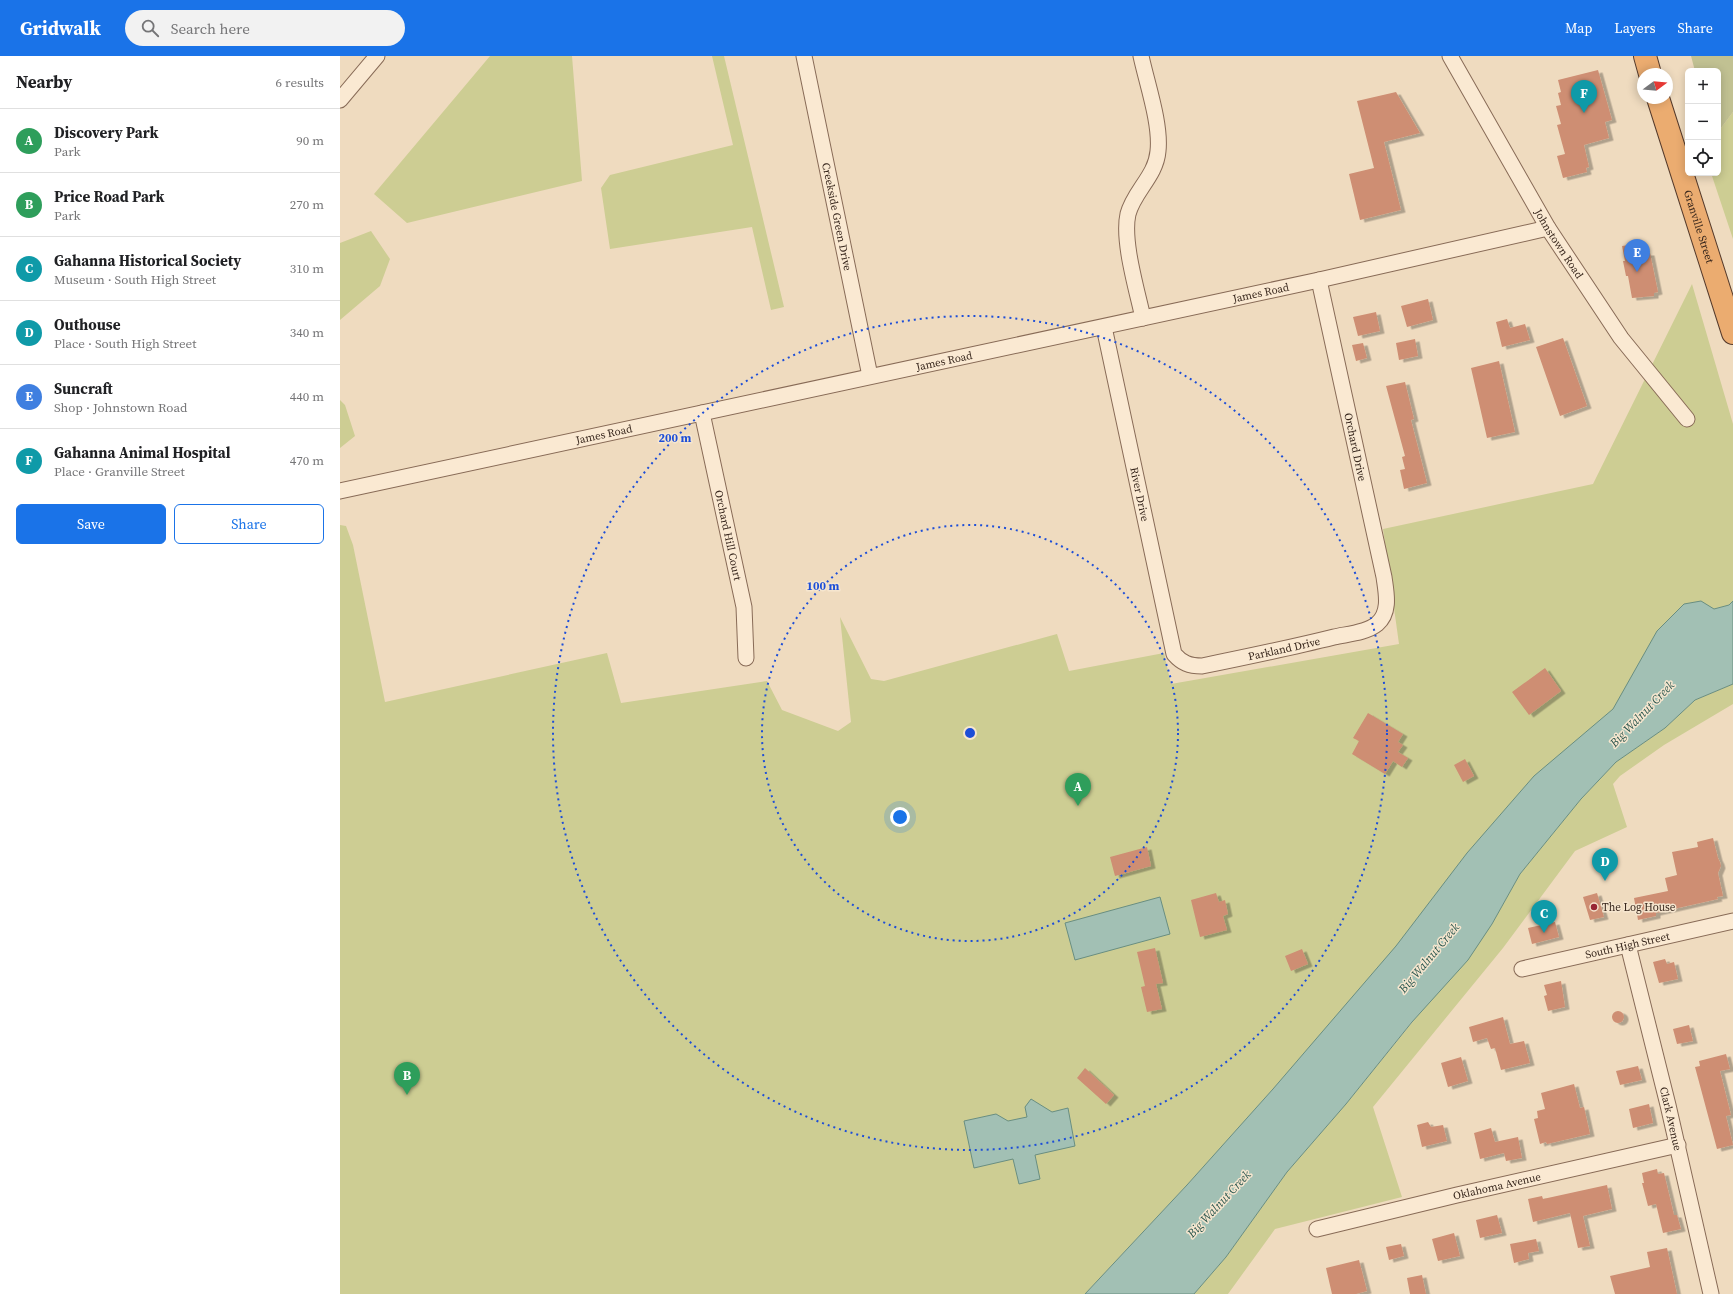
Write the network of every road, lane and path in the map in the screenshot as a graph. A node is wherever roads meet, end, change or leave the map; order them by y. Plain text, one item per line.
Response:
1 (376, 56) edge
2 (804, 56) edge
3 (1141, 56) edge
4 (1450, 56) edge
5 (1645, 56) edge
6 (1648, 68) edge
7 (340, 100) edge
8 (1660, 104) edge
9 (1548, 228) junction
10 (1318, 280) junction
11 (1143, 318) junction
12 (1104, 327) junction
13 (1733, 333) edge
14 (870, 376) junction
15 (702, 413) junction
16 (1687, 419) dead end
17 (340, 491) edge
18 (1384, 614) joint
19 (746, 658) dead end
20 (1179, 660) joint
21 (1733, 921) edge
22 (1628, 945) junction
23 (1522, 969) dead end
24 (1678, 1145) junction
25 (1317, 1229) dead end
26 (1711, 1294) edge

1 - 7 street
2 - 14 street, Creekside Green Drive
3 - 11 street
4 - 9 street, Johnstown Road
5 - 6 highway
8 - 13 highway, Granville Street
9 - 10 street, James Road
9 - 16 street, Johnstown Road
10 - 11 street, James Road
10 - 18 street, Orchard Drive
11 - 12 street, James Road
12 - 14 street, James Road
12 - 20 street, River Drive
14 - 15 street, James Road
15 - 17 street, James Road
15 - 19 street, Orchard Hill Court
18 - 20 street, Parkland Drive
21 - 22 street, South High Street
22 - 23 street, South High Street
22 - 24 street, Clark Avenue
24 - 25 street, Oklahoma Avenue
24 - 26 street, Clark Avenue

